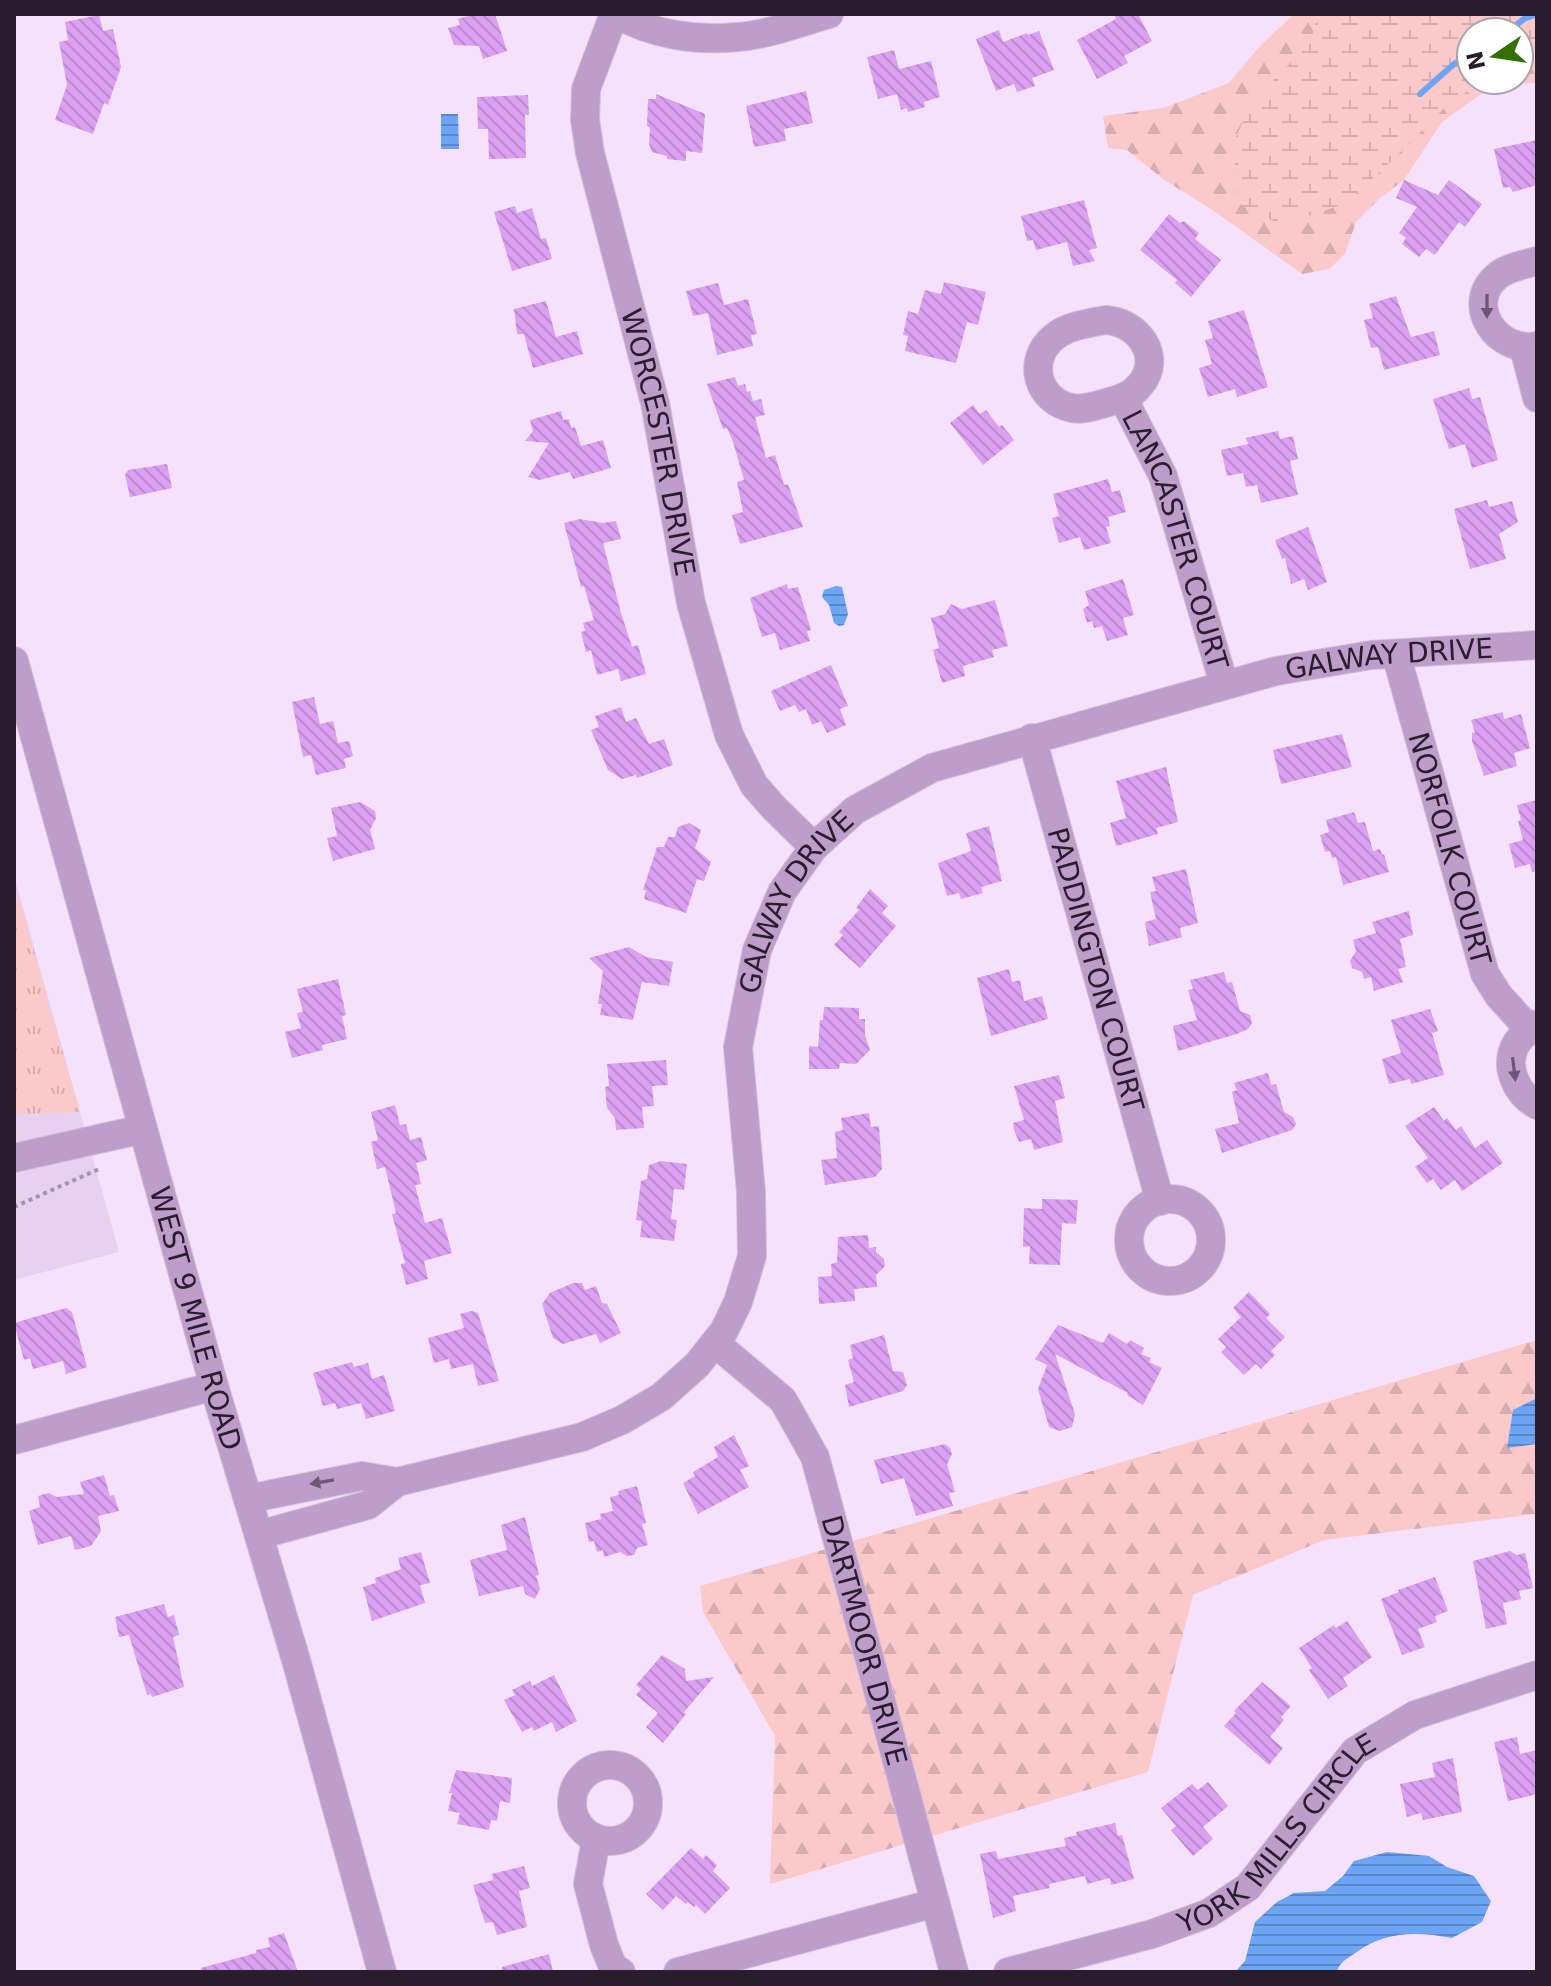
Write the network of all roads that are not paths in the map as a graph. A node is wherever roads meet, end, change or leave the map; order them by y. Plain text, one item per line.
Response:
1 (616, 14) edge
2 (829, 14) edge
3 (1537, 261) edge
4 (1530, 347) edge
5 (1123, 398) dead end
6 (1537, 398) edge
7 (1537, 645) edge
8 (1396, 654) junction
9 (14, 661) edge
10 (1224, 684) junction
11 (1032, 738) junction
12 (814, 847) junction
13 (1533, 1027) edge
14 (1537, 1105) edge
15 (143, 1129) junction
16 (14, 1157) edge
17 (1160, 1201) dead end
18 (715, 1343) junction
19 (214, 1386) junction
20 (14, 1440) edge
21 (397, 1482) junction
22 (248, 1499) junction
23 (259, 1535) junction
24 (1537, 1675) edge
25 (596, 1839) dead end
26 (935, 1903) junction
27 (382, 1972) edge
28 (621, 1972) edge
29 (678, 1972) edge
30 (954, 1972) edge
31 (1008, 1972) edge

1 - 2 street
1 - 12 street, WORCESTER DRIVE
3 -> 4 street
4 - 6 street
5 - 10 street, LANCASTER COURT
7 - 8 street, GALWAY DRIVE
8 - 10 street, GALWAY DRIVE
8 - 13 street, NORFOLK COURT
9 - 15 street, WEST 9 MILE ROAD
10 - 11 street, GALWAY DRIVE
11 - 12 street, GALWAY DRIVE
11 - 17 street, PADDINGTON COURT
12 - 18 street, GALWAY DRIVE
13 -> 14 street, NORFOLK COURT
15 - 16 street
15 - 19 street, WEST 9 MILE ROAD
18 - 21 street, GALWAY DRIVE
18 - 26 street, DARTMOOR DRIVE
19 - 20 street
19 - 22 street, WEST 9 MILE ROAD
21 -> 22 street, GALWAY DRIVE
21 - 23 street, GALWAY DRIVE
22 - 23 street, WEST 9 MILE ROAD
23 - 27 street, WEST 9 MILE ROAD
24 - 31 street, YORK MILLS CIRCLE
25 - 28 street
26 - 29 street
26 - 30 street, DARTMOOR DRIVE

